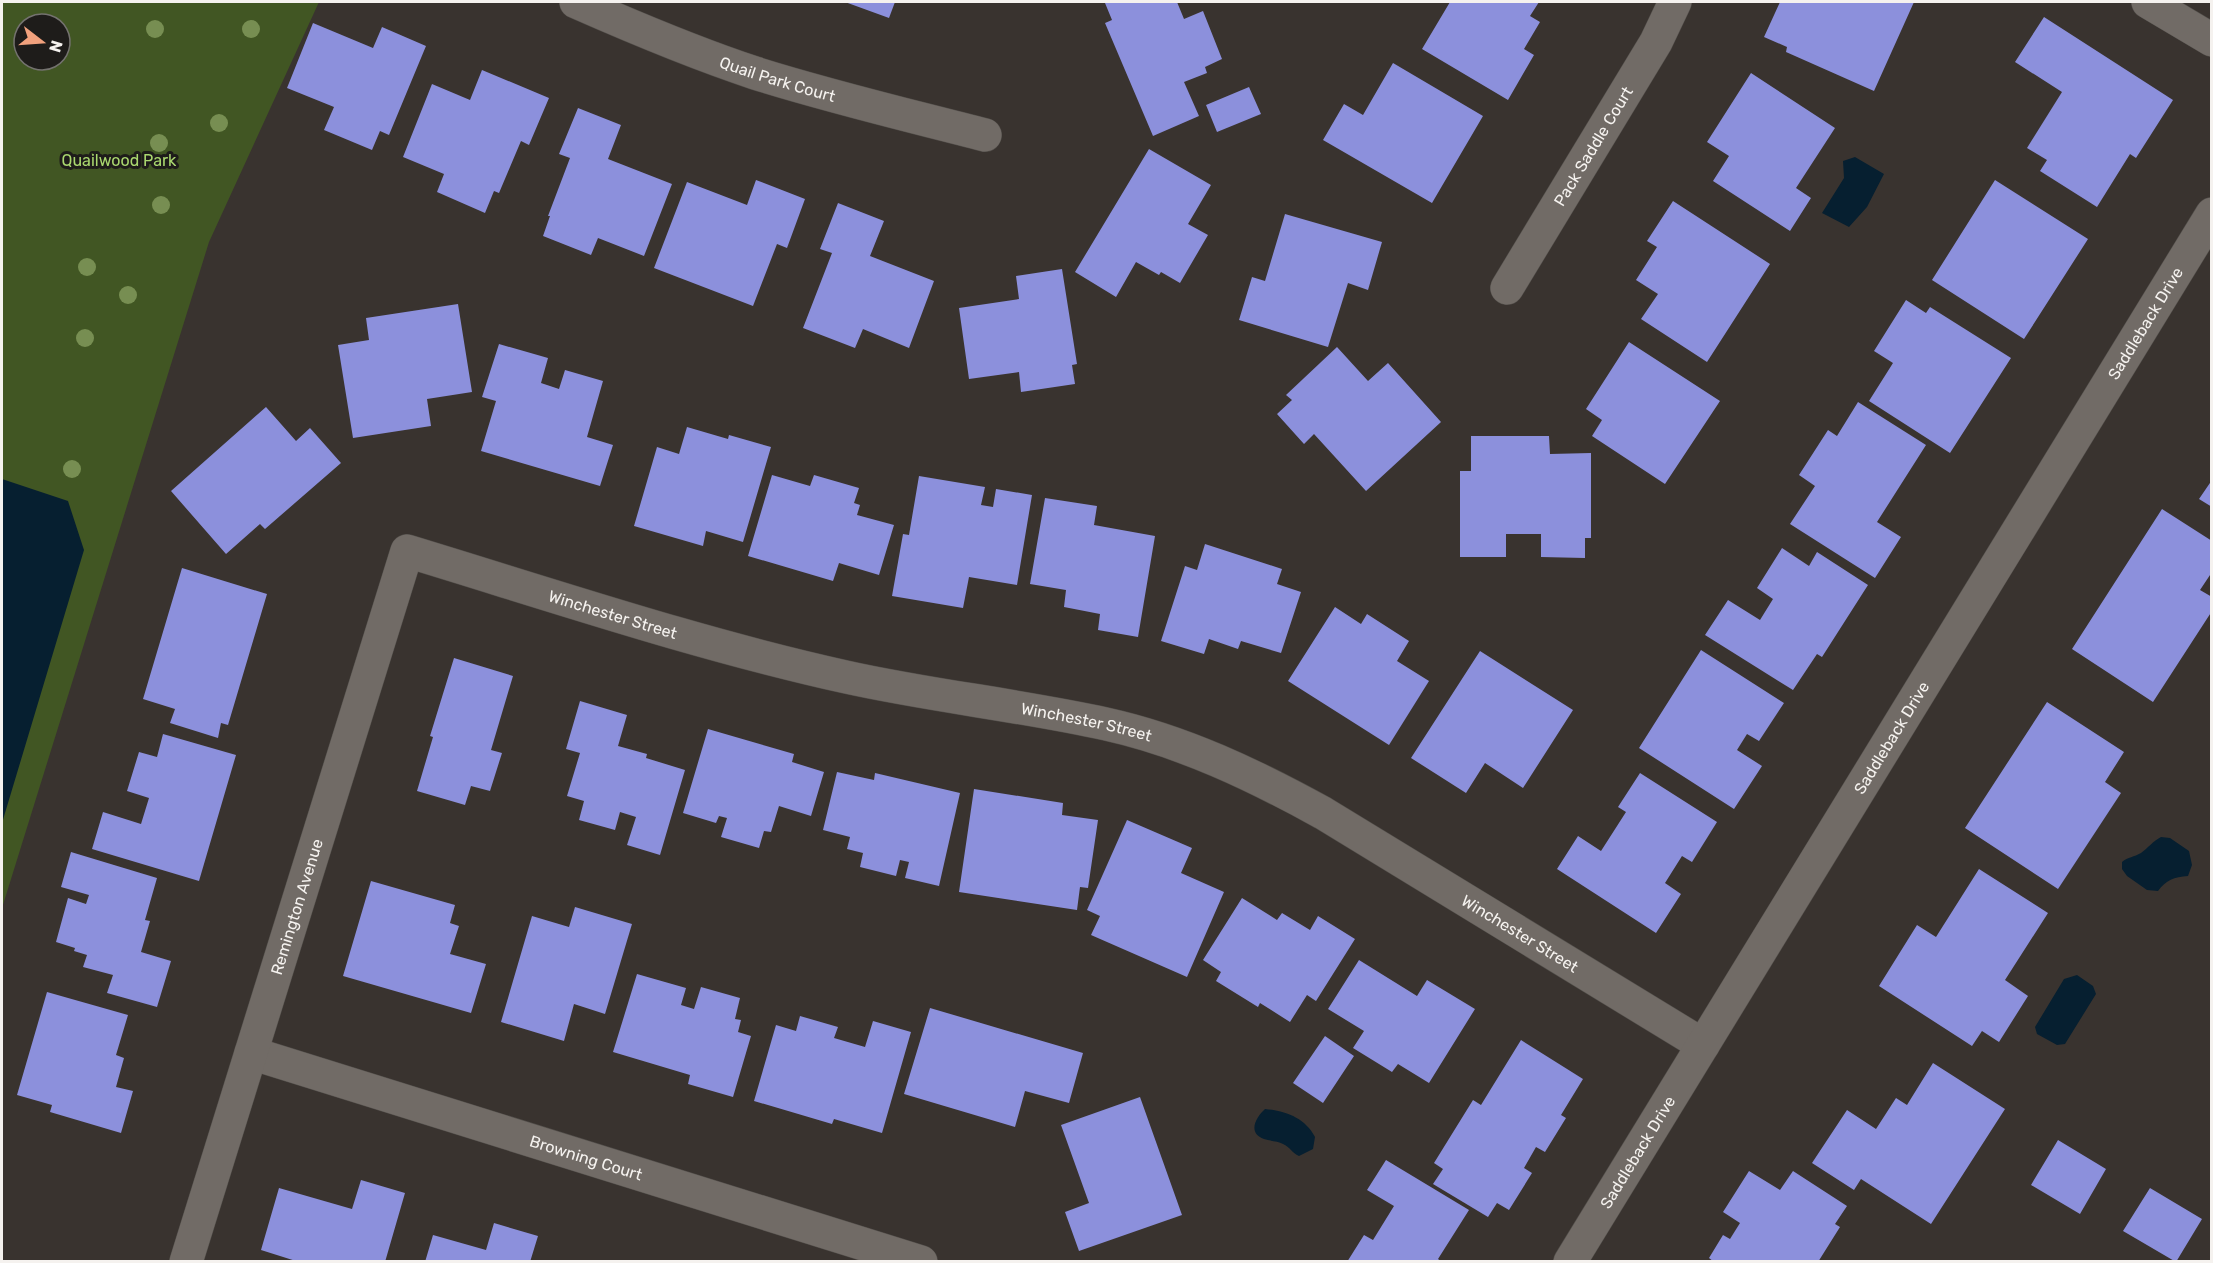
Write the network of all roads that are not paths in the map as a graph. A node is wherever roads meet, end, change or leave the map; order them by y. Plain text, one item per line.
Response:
1 (576, 2) edge
2 (1675, 2) edge
3 (2148, 2) edge
4 (2211, 40) edge
5 (986, 135) dead end
6 (2211, 214) edge
7 (1507, 288) dead end
8 (407, 551) joint
9 (1703, 1045) junction
10 (251, 1053) junction
11 (186, 1262) edge
12 (921, 1262) edge
13 (1570, 1262) edge

1 - 5 street, Quail Park Court
2 - 7 street, Pack Saddle Court
3 - 4 street
6 - 9 street, Saddleback Drive
8 - 9 street, Winchester Street
8 - 10 street, Remington Avenue
9 - 13 street, Saddleback Drive
10 - 11 street, Remington Avenue
10 - 12 street, Browning Court

